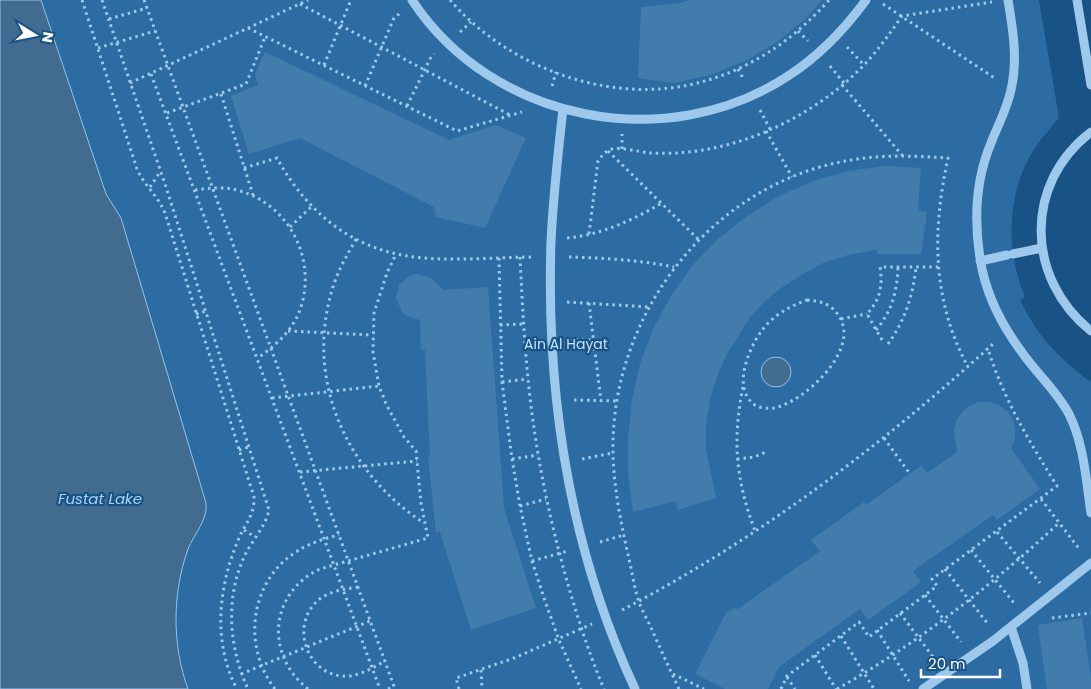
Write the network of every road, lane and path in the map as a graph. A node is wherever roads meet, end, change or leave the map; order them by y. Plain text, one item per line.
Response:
1 (82, 0) edge
2 (102, 0) edge
3 (144, 0) edge
4 (308, 0) edge
5 (351, 0) edge
6 (450, 0) edge
7 (829, 0) edge
8 (866, 0) edge
9 (878, 0) edge
10 (1008, 0) edge
11 (1078, 0) edge
12 (413, 1) edge
13 (300, 4) junction
14 (147, 8) junction
15 (109, 19) junction
16 (470, 22) junction
17 (341, 25) junction
18 (248, 28) junction
19 (155, 31) junction
20 (265, 37) junction
21 (117, 42) junction
22 (448, 43) junction
23 (382, 47) junction
24 (98, 48) junction
25 (168, 66) junction
26 (324, 66) junction
27 (425, 70) junction
28 (556, 72) junction
29 (152, 74) junction
30 (130, 83) junction
31 (1091, 85) edge
32 (365, 86) junction
33 (842, 86) dead end
34 (1011, 89) junction
35 (221, 94) junction
36 (548, 105) junction
37 (407, 106) junction
38 (183, 107) junction
39 (563, 109) junction
40 (167, 113) junction
41 (511, 115) junction
42 (766, 131) dead end
43 (1091, 132) edge
44 (608, 151) dead end
45 (902, 155) junction
46 (244, 168) junction
47 (160, 172) junction
48 (792, 177) junction
49 (150, 187) junction
50 (212, 188) junction
51 (195, 190) junction
52 (253, 196) junction
53 (662, 203) junction
54 (311, 207) junction
55 (290, 227) junction
56 (356, 239) junction
57 (551, 240) junction
58 (699, 240) junction
59 (1042, 248) junction
60 (396, 254) junction
61 (551, 257) junction
62 (500, 258) junction
63 (980, 261) junction
64 (674, 267) junction
65 (898, 267) junction
66 (916, 267) junction
67 (938, 267) junction
68 (551, 302) junction
69 (589, 303) junction
70 (649, 307) junction
71 (206, 311) junction
72 (196, 314) junction
73 (867, 314) junction
74 (841, 319) junction
75 (524, 324) dead end
76 (500, 326) junction
77 (876, 330) junction
78 (288, 331) junction
79 (1008, 331) junction
80 (1091, 331) edge
81 (325, 332) junction
82 (372, 335) junction
83 (882, 340) dead end
84 (888, 344) dead end
85 (271, 349) junction
86 (988, 349) junction
87 (258, 358) junction
88 (968, 367) junction
89 (528, 379) dead end
90 (502, 382) junction
91 (379, 386) junction
92 (743, 387) junction
93 (329, 391) junction
94 (288, 396) junction
95 (272, 398) junction
96 (601, 401) dead end
97 (884, 438) junction
98 (250, 447) junction
99 (239, 450) junction
100 (766, 452) dead end
101 (538, 455) dead end
102 (512, 459) junction
103 (737, 459) junction
104 (417, 461) junction
105 (362, 466) junction
106 (315, 470) junction
107 (300, 472) junction
108 (910, 474) dead end
109 (546, 499) dead end
110 (1040, 499) junction
111 (520, 506) junction
112 (1091, 513) edge
113 (1059, 523) junction
114 (425, 524) junction
115 (244, 530) junction
116 (755, 531) junction
117 (997, 532) junction
118 (338, 535) junction
119 (255, 537) junction
120 (325, 538) junction
121 (1020, 559) junction
122 (348, 562) junction
123 (1091, 563) edge
124 (335, 565) junction
125 (945, 569) junction
126 (358, 587) junction
127 (344, 590) junction
128 (925, 595) junction
129 (1052, 596) junction
130 (970, 600) junction
131 (639, 601) junction
132 (900, 613) junction
133 (606, 618) junction
134 (944, 620) junction
135 (370, 621) junction
136 (357, 626) junction
137 (1011, 627) junction
138 (878, 630) junction
139 (841, 636) junction
140 (998, 637) junction
141 (919, 638) junction
142 (559, 640) junction
143 (306, 648) junction
144 (815, 655) junction
145 (893, 655) junction
146 (971, 656) junction
147 (283, 657) junction
148 (385, 661) junction
149 (261, 666) junction
150 (373, 668) junction
151 (481, 670) junction
152 (672, 673) junction
153 (241, 674) junction
154 (864, 674) junction
155 (946, 674) junction
156 (787, 676) junction
157 (910, 683) dead end
158 (395, 688) edge
159 (237, 689) edge
160 (248, 689) edge
161 (275, 689) edge
162 (308, 689) edge
163 (380, 689) edge
164 (388, 689) edge
165 (459, 689) edge
166 (482, 689) edge
167 (581, 689) edge
168 (635, 689) edge
169 (679, 689) edge
170 (704, 689) edge
171 (781, 689) edge
172 (795, 689) edge
173 (836, 689) edge
174 (874, 689) edge
175 (923, 689) edge
176 (1028, 689) edge

1 - 24 path
2 - 15 path
3 - 14 path
4 - 13 path
5 - 17 path
6 - 16 path
7 - 28 path
8 - 39 street
9 - 34 path
10 - 34 street
11 - 31 street
12 - 22 street
12 - 23 path
13 - 17 path
13 - 18 path
14 - 15 path
14 - 19 path
15 - 21 path
16 - 22 path
16 - 28 path
17 - 23 path
17 - 26 path
18 - 20 path
18 - 25 path
19 - 21 path
19 - 25 path
20 - 26 path
20 - 35 path
21 - 24 path
21 - 30 path
22 - 27 path
22 - 36 street
23 - 27 path
23 - 32 path
24 - 49 path
25 - 29 path
25 - 38 path
26 - 32 path
27 - 37 path
27 - 41 path
28 - 36 path
29 - 30 path
29 - 40 path
30 - 47 path
32 - 37 path
33 - 45 path
34 - 63 street
35 - 38 path
35 - 46 path
36 - 39 street
36 - 41 path
37 - 41 path
38 - 40 path
38 - 50 path
39 - 57 street
40 - 51 path
42 - 48 path
43 - 59 street
44 - 53 path
45 - 48 path
45 - 67 path
46 - 52 path
46 - 54 path
47 - 49 path
47 - 71 path
48 - 58 path
49 - 72 path
50 - 51 path
50 - 52 path
50 - 85 path
51 - 87 path
52 - 55 path
53 - 57 path
53 - 58 path
54 - 55 path
54 - 56 path
55 - 78 path
56 - 60 path
56 - 81 path
57 - 61 street
58 - 64 path
59 - 63 street
59 - 80 street
60 - 62 path
60 - 82 path
61 - 62 path
61 - 64 path
61 - 68 street
62 - 76 path
63 - 79 street
64 - 70 path
65 - 66 path
65 - 73 path
65 - 77 path
66 - 67 path
66 - 84 path
67 - 88 path
68 - 69 path
68 - 133 street
69 - 70 path
69 - 96 path
70 - 131 path
71 - 72 path
71 - 98 path
72 - 99 path
73 - 74 path
73 - 77 path
74 - 92 path
74 - 92 path
75 - 76 path
76 - 90 path
77 - 83 path
78 - 81 path
78 - 85 path
79 - 86 path
79 - 112 street
81 - 82 path
81 - 93 path
82 - 91 path
85 - 87 path
85 - 94 path
86 - 88 path
86 - 110 path
87 - 95 path
88 - 97 path
89 - 90 path
90 - 102 path
91 - 93 path
91 - 104 path
92 - 103 path
93 - 94 path
93 - 105 path
94 - 95 path
94 - 106 path
95 - 107 path
97 - 108 path
97 - 116 path
98 - 99 path
98 - 119 path
99 - 115 path
100 - 103 path
101 - 102 path
102 - 111 path
103 - 116 path
104 - 105 path
104 - 114 path
105 - 106 path
105 - 114 path
106 - 107 path
106 - 118 path
107 - 120 path
109 - 111 path
110 - 113 path
110 - 117 path
111 - 142 path
113 - 121 path
113 - 123 path
114 - 122 path
115 - 119 path
115 - 159 path
116 - 131 path
117 - 121 path
117 - 125 path
118 - 120 path
118 - 122 path
119 - 153 path
120 - 124 path
120 - 149 path
121 - 129 path
121 - 130 path
122 - 124 path
122 - 126 path
123 - 129 street
124 - 127 path
124 - 147 path
125 - 128 path
125 - 130 path
126 - 127 path
126 - 135 path
127 - 136 path
127 - 143 path
128 - 132 path
128 - 134 path
129 - 137 street
130 - 134 path
130 - 140 path
131 - 133 path
131 - 152 path
132 - 138 path
132 - 141 path
133 - 142 path
133 - 168 street
134 - 141 path
134 - 146 path
135 - 136 path
135 - 148 path
136 - 143 path
136 - 150 path
137 - 140 street
137 - 176 street
138 - 139 path
138 - 145 path
139 - 144 path
139 - 154 path
140 - 146 street
141 - 145 path
141 - 155 path
142 - 151 path
142 - 167 path
143 - 147 path
143 - 150 path
144 - 156 path
144 - 173 path
145 - 154 path
145 - 157 path
146 - 155 street
147 - 149 path
147 - 162 path
148 - 150 path
148 - 158 path
149 - 153 path
149 - 161 path
150 - 163 path
151 - 165 path
151 - 166 path
152 - 169 path
152 - 170 path
153 - 160 path
154 - 173 path
154 - 174 path
155 - 175 street
156 - 171 path
156 - 172 path
158 - 164 path

